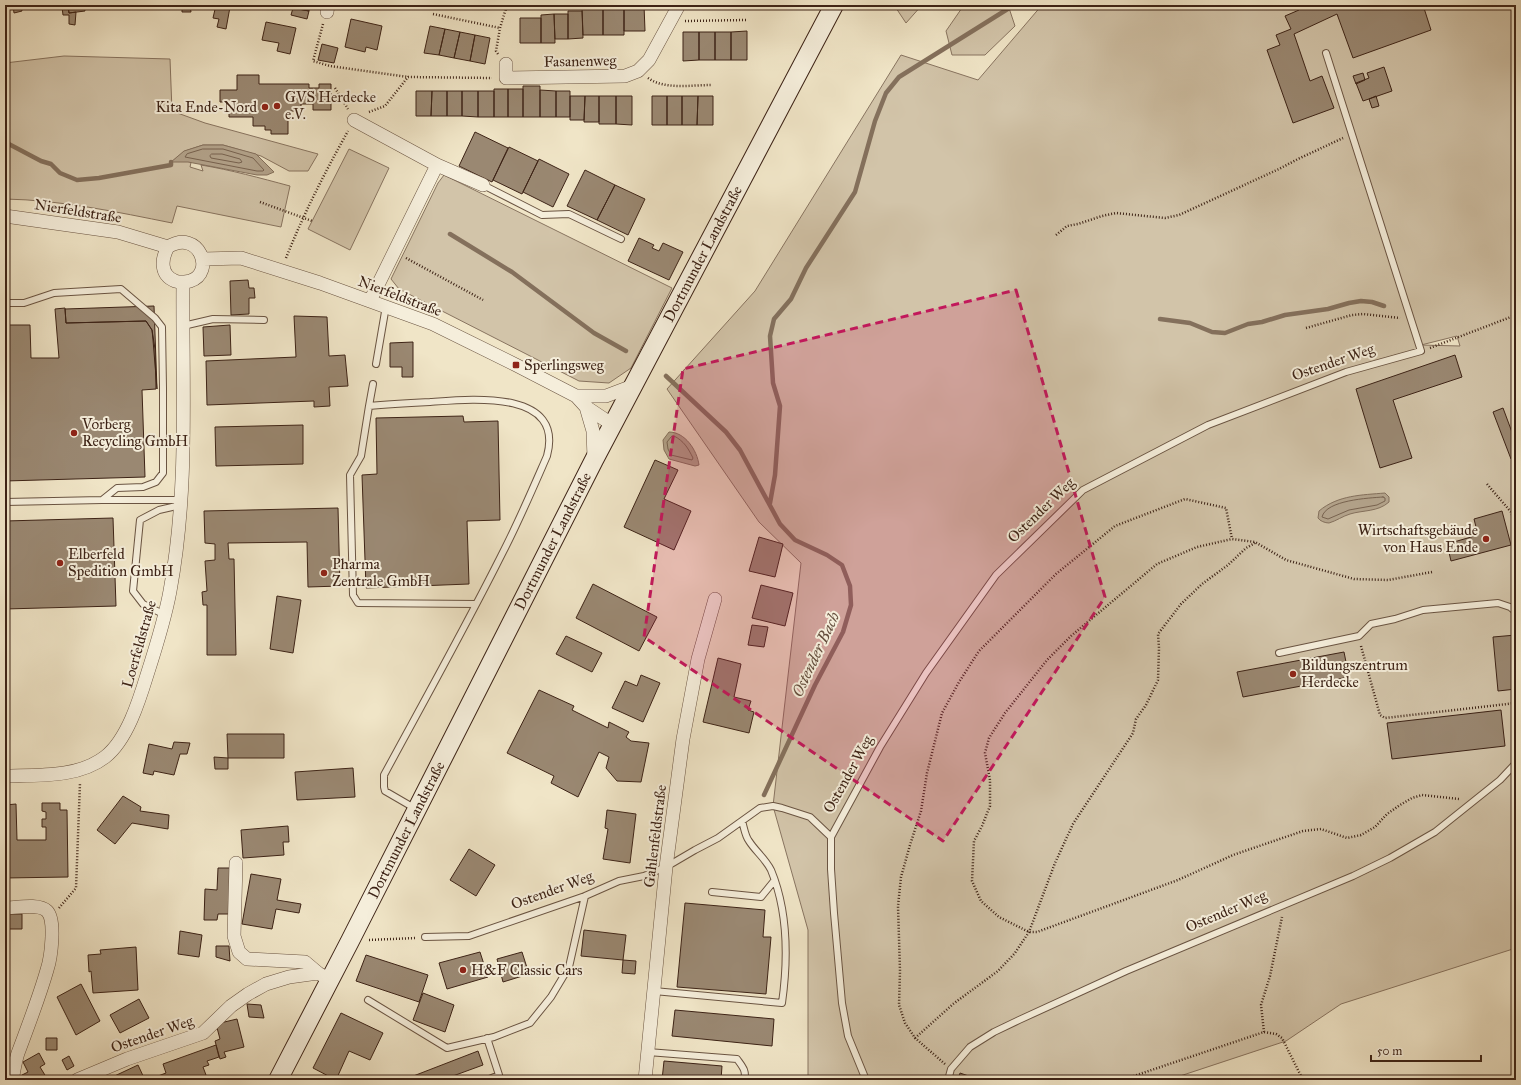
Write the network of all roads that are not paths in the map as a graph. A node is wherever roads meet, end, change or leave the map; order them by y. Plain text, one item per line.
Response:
1 (679, 5) edge
2 (834, 5) edge
3 (1326, 53) dead end
4 (506, 64) road end
5 (354, 120) road end
6 (437, 165) junction
7 (483, 186) joint
8 (5, 216) edge
9 (621, 239) dead end
10 (168, 247) junction
11 (203, 259) junction
12 (183, 283) junction
13 (370, 300) junction
14 (5, 303) edge
15 (386, 306) junction
16 (264, 320) dead end
17 (183, 326) junction
18 (376, 364) dead end
19 (373, 384) dead end
20 (635, 385) junction
21 (576, 396) junction
22 (369, 406) junction
23 (586, 407) junction
24 (613, 425) junction
25 (594, 460) junction
26 (102, 500) junction
27 (5, 502) edge
28 (181, 502) junction
29 (715, 599) dead end
30 (476, 604) junction
31 (1516, 612) edge
32 (165, 615) junction
33 (1279, 653) dead end
34 (1516, 763) edge
35 (5, 776) edge
36 (417, 810) junction
37 (742, 821) junction
38 (831, 837) junction
39 (236, 864) dead end
40 (666, 867) junction
41 (774, 881) junction
42 (712, 892) dead end
43 (586, 896) junction
44 (5, 908) edge
45 (425, 937) road end
46 (324, 976) junction
47 (654, 991) junction
48 (368, 1000) dead end
49 (487, 1038) junction
50 (648, 1052) junction
51 (12, 1080) edge
52 (77, 1080) edge
53 (278, 1080) edge
54 (487, 1080) edge
55 (645, 1080) edge
56 (744, 1080) edge
57 (866, 1080) edge
58 (948, 1080) edge

1 - 4 street, Fasanenweg
2 - 20 main road, Dortmunder Landstraße
3 - 38 lane, Ostender Weg
5 - 6 street
6 - 7 street
6 - 13 street
7 - 9 lane
8 - 10 street, Nierfeldstraße
10 - 11 street, Nierfeldstraße
10 - 12 street
11 - 12 street
11 - 13 street, Nierfeldstraße
12 - 17 street, Loerfeldstraße
13 - 15 street, Nierfeldstraße
14 - 26 lane
15 - 18 lane
15 - 21 street, Nierfeldstraße
16 - 17 lane
17 - 28 street, Loerfeldstraße
19 - 22 lane
20 - 21 street, Nierfeldstraße
20 - 24 main road, Dortmunder Landstraße
21 - 23 street, Nierfeldstraße
22 - 30 lane
22 - 30 lane
23 - 24 street, Nierfeldstraße
23 - 25 street, Nierfeldstraße
24 - 25 main road, Dortmunder Landstraße
25 - 36 main road, Dortmunder Landstraße
26 - 27 lane
26 - 28 lane
28 - 32 street, Loerfeldstraße
28 - 32 lane
29 - 40 street, Gahlenfeldstraße
30 - 36 lane
31 - 33 lane
32 - 35 street, Loerfeldstraße
34 - 58 lane, Ostender Weg
36 - 46 main road, Dortmunder Landstraße
37 - 38 lane, Ostender Weg
37 - 40 lane, Ostender Weg
37 - 41 lane
38 - 57 lane, Ostender Weg
39 - 46 street
40 - 43 lane, Ostender Weg
40 - 47 street, Gahlenfeldstraße
41 - 42 lane
41 - 47 lane
43 - 45 lane, Ostender Weg
43 - 49 lane
44 - 51 street
46 - 52 street, Ostender Weg
46 - 53 main road, Dortmunder Landstraße
47 - 50 street, Gahlenfeldstraße
48 - 49 lane
49 - 54 lane
50 - 55 street, Gahlenfeldstraße
50 - 56 lane

